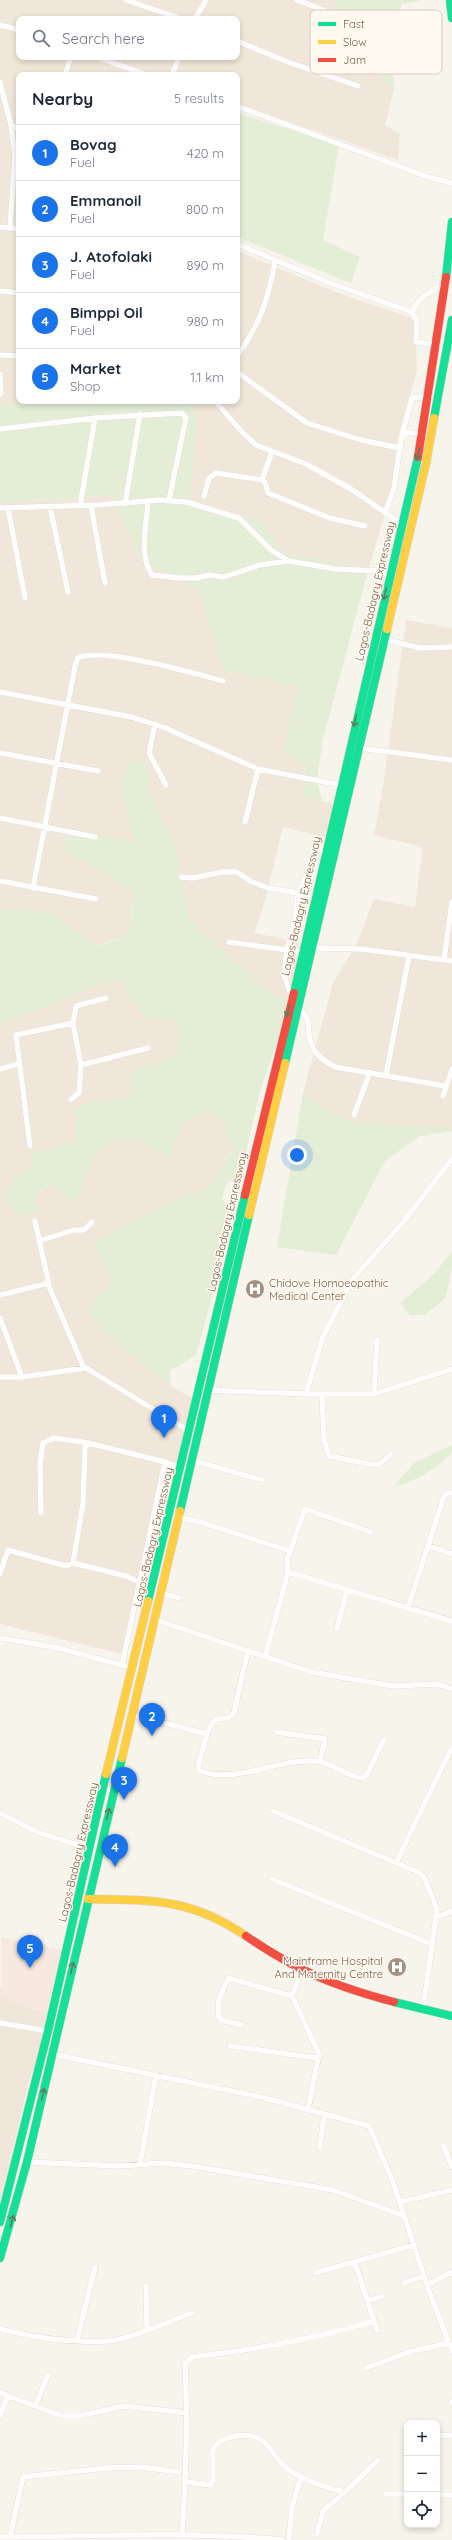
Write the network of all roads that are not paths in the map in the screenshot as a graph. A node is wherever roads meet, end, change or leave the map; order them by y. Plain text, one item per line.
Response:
1 (126, 0) edge
2 (206, 0) edge
3 (297, 0) edge
4 (450, 0) edge
5 (323, 10) edge
6 (173, 16) edge
7 (197, 16) edge
8 (452, 18) edge
9 (0, 25) edge
10 (16, 29) edge
11 (240, 42) edge
12 (69, 60) edge
13 (105, 60) edge
14 (177, 60) edge
15 (310, 70) edge
16 (66, 72) edge
17 (139, 72) edge
18 (173, 72) edge
19 (323, 74) edge
20 (0, 82) edge
21 (358, 86) dead end
22 (240, 107) edge
23 (11, 125) junction
24 (16, 128) edge
25 (452, 183) edge
26 (452, 222) edge
27 (0, 227) edge
28 (10, 228) junction
29 (16, 229) edge
30 (240, 245) edge
31 (275, 262) junction
32 (446, 285) junction
33 (0, 291) edge
34 (16, 292) edge
35 (412, 312) junction
36 (452, 321) edge
37 (439, 345) junction
38 (240, 352) edge
39 (0, 355) edge
40 (16, 356) edge
41 (0, 374) edge
42 (240, 374) edge
43 (1, 394) edge
44 (430, 396) junction
45 (220, 404) edge
46 (140, 414) junction
47 (95, 418) junction
48 (0, 429) edge
49 (423, 435) junction
50 (401, 439) junction
51 (400, 448) junction
52 (272, 452) junction
53 (262, 480) junction
54 (204, 496) dead end
55 (169, 500) junction
56 (148, 501) junction
57 (125, 504) junction
58 (80, 506) junction
59 (91, 506) junction
60 (50, 507) junction
61 (0, 508) edge
62 (8, 508) junction
63 (385, 513) junction
64 (402, 524) junction
65 (365, 526) dead end
66 (289, 561) junction
67 (390, 576) junction
68 (105, 584) dead end
69 (68, 592) dead end
70 (25, 598) dead end
71 (375, 638) junction
72 (384, 640) junction
73 (452, 646) edge
74 (223, 681) dead end
75 (0, 692) edge
76 (68, 704) junction
77 (155, 724) junction
78 (359, 748) junction
79 (0, 754) edge
80 (452, 760) edge
81 (56, 764) junction
82 (258, 769) junction
83 (98, 771) dead end
84 (166, 785) dead end
85 (341, 785) junction
86 (0, 818) edge
87 (245, 822) dead end
88 (44, 826) junction
89 (95, 837) dead end
90 (326, 849) junction
91 (181, 877) dead end
92 (0, 881) edge
93 (33, 888) junction
94 (298, 893) junction
95 (315, 898) junction
96 (96, 899) dead end
97 (452, 902) edge
98 (229, 942) dead end
99 (313, 948) junction
100 (286, 949) junction
101 (302, 952) junction
102 (409, 956) junction
103 (444, 960) junction
104 (452, 961) edge
105 (294, 992) junction
106 (106, 998) dead end
107 (298, 1008) junction
108 (73, 1023) junction
109 (148, 1048) dead end
110 (18, 1064) junction
111 (81, 1065) junction
112 (0, 1069) edge
113 (452, 1070) edge
114 (370, 1072) junction
115 (386, 1075) junction
116 (445, 1086) junction
117 (443, 1096) dead end
118 (71, 1099) dead end
119 (354, 1115) dead end
120 (30, 1146) dead end
121 (452, 1159) edge
122 (35, 1221) dead end
123 (92, 1222) dead end
124 (39, 1241) junction
125 (49, 1283) junction
126 (0, 1295) edge
127 (0, 1318) edge
128 (377, 1339) dead end
129 (84, 1368) junction
130 (452, 1369) edge
131 (0, 1377) edge
132 (22, 1377) junction
133 (208, 1390) junction
134 (306, 1394) junction
135 (374, 1394) junction
136 (322, 1395) junction
137 (189, 1431) junction
138 (89, 1443) junction
139 (391, 1454) dead end
140 (191, 1460) junction
141 (165, 1462) junction
142 (180, 1468) junction
143 (262, 1480) dead end
144 (452, 1493) edge
145 (41, 1513) dead end
146 (177, 1517) junction
147 (371, 1532) dead end
148 (429, 1546) junction
149 (290, 1552) junction
150 (452, 1554) edge
151 (73, 1564) junction
152 (288, 1572) junction
153 (0, 1574) edge
154 (139, 1582) junction
155 (347, 1589) junction
156 (137, 1590) junction
157 (160, 1593) junction
158 (150, 1595) junction
159 (179, 1598) dead end
160 (408, 1608) junction
161 (153, 1619) junction
162 (452, 1621) edge
163 (337, 1629) dead end
164 (0, 1638) edge
165 (248, 1650) junction
166 (265, 1657) junction
167 (122, 1665) junction
168 (132, 1670) junction
169 (452, 1689) edge
170 (132, 1715) junction
171 (276, 1732) dead end
172 (207, 1734) junction
173 (384, 1739) dead end
174 (114, 1740) junction
175 (124, 1743) junction
176 (452, 1747) edge
177 (320, 1762) junction
178 (273, 1811) dead end
179 (0, 1813) edge
180 (90, 1849) junction
181 (396, 1863) junction
182 (272, 1879) dead end
183 (88, 1899) junction
184 (452, 1911) edge
185 (437, 1917) junction
186 (431, 1944) junction
187 (301, 1971) junction
188 (292, 1996) junction
189 (423, 2010) junction
190 (452, 2016) edge
191 (0, 2023) edge
192 (242, 2024) dead end
193 (48, 2031) junction
194 (230, 2046) dead end
195 (52, 2054) junction
196 (317, 2058) junction
197 (36, 2073) junction
198 (48, 2074) junction
199 (156, 2075) junction
200 (308, 2109) junction
201 (324, 2114) junction
202 (443, 2145) dead end
203 (320, 2148) dead end
204 (27, 2162) junction
205 (140, 2164) junction
206 (452, 2167) edge
207 (452, 2190) edge
208 (400, 2202) junction
209 (2, 2205) edge
210 (404, 2216) junction
211 (0, 2222) edge
212 (414, 2245) junction
213 (0, 2258) edge
214 (355, 2263) junction
215 (95, 2267) dead end
216 (452, 2272) edge
217 (315, 2273) dead end
218 (424, 2276) junction
219 (404, 2283) dead end
220 (427, 2285) junction
221 (146, 2286) dead end
222 (383, 2296) dead end
223 (367, 2301) junction
224 (192, 2313) dead end
225 (374, 2321) junction
226 (0, 2329) edge
227 (147, 2329) junction
228 (377, 2330) dead end
229 (77, 2340) junction
230 (449, 2343) junction
231 (452, 2351) edge
232 (366, 2368) dead end
233 (48, 2375) dead end
234 (0, 2392) edge
235 (8, 2396) junction
236 (35, 2406) junction
237 (188, 2413) junction
238 (0, 2416) edge
239 (452, 2435) edge
240 (440, 2436) edge
241 (378, 2460) dead end
242 (179, 2472) dead end
243 (301, 2476) junction
244 (186, 2482) junction
245 (344, 2492) junction
246 (385, 2494) dead end
247 (404, 2494) edge
248 (440, 2495) edge
249 (452, 2495) edge
250 (317, 2534) dead end
251 (182, 2535) junction
252 (0, 2537) edge
253 (10, 2537) junction
254 (38, 2538) edge
255 (119, 2538) edge
256 (260, 2539) edge
257 (283, 2540) edge
258 (289, 2540) edge

1 - 6 street
2 - 7 street
3 - 5 street
4 - 8 main road
9 - 10 street
11 - 15 street
12 - 16 street
13 - 17 street
14 - 18 street
19 - 21 street
20 - 23 street
22 - 25 street
23 - 24 street
23 - 28 street
26 - 32 main road, Lagos-Badagry Expressway
27 - 28 street
28 - 29 street
30 - 31 street
31 - 35 street
31 - 38 street
32 - 35 street
32 - 37 main road, Lagos-Badagry Expressway
33 - 34 street
35 - 37 street
36 - 72 main road, Lagos-Badagry Expressway
37 - 44 main road, Lagos-Badagry Expressway
39 - 40 street
41 - 43 street
42 - 51 street
44 - 49 main road, Lagos-Badagry Expressway
44 - 50 street
45 - 52 street
46 - 47 street
46 - 55 street
46 - 57 street
47 - 48 street
47 - 58 street
49 - 50 street
49 -> 64 main road, Lagos-Badagry Expressway
50 - 51 street
51 - 63 street
52 - 53 street
52 - 63 street
53 - 54 street
53 - 65 street
55 - 56 street
55 - 66 street
56 - 57 street
56 - 66 street
57 - 59 street
58 - 59 street
58 - 60 street
59 - 68 street
60 - 62 street
60 - 69 street
61 - 62 street
62 - 70 street
63 - 64 street
64 - 67 main road, Lagos-Badagry Expressway
66 - 67 street
67 -> 71 main road, Lagos-Badagry Expressway
71 - 72 street
71 -> 85 main road, Lagos-Badagry Expressway
72 - 73 street
72 - 78 main road, Lagos-Badagry Expressway
74 - 76 street
75 - 76 street
76 - 77 street
76 - 81 street
77 - 82 street
77 - 84 street
78 - 80 street
78 - 99 main road, Lagos-Badagry Expressway
79 - 81 street
81 - 83 street
81 - 88 street
82 - 85 street
82 - 87 street
85 - 90 main road, Lagos-Badagry Expressway
86 - 88 street
88 - 89 street
88 - 93 street
90 - 94 street
90 - 95 main road, Lagos-Badagry Expressway
91 - 94 street
92 - 93 street
93 - 96 street
94 - 95 street
94 - 100 street
95 - 101 main road, Lagos-Badagry Expressway
97 - 103 street
98 - 100 street
99 - 102 street
99 - 107 main road, Lagos-Badagry Expressway
100 - 101 street
100 - 105 street
101 - 105 main road, Lagos-Badagry Expressway
102 - 103 street
102 - 115 street
103 - 104 street
105 -> 137 main road, Lagos-Badagry Expressway
106 - 108 street
107 - 114 street
107 - 133 main road, Lagos-Badagry Expressway
108 - 110 street
108 - 111 street
109 - 111 street
110 - 112 street
110 - 120 street
111 - 118 street
113 - 116 street
114 - 115 street
114 - 119 street
115 - 116 street
116 - 117 street
121 - 134 street
122 - 124 street
123 - 124 street
124 - 125 street
125 - 126 street
125 - 129 street
127 - 132 street
128 - 135 street
129 - 132 street
129 - 137 street
130 - 135 street
131 - 132 street
133 - 134 street
133 - 140 main road, Lagos-Badagry Expressway
134 - 136 street
135 - 136 street
136 - 139 street
137 - 142 main road, Lagos-Badagry Expressway
138 - 141 street
138 - 145 street
138 - 151 street
140 - 143 street
140 - 146 main road, Lagos-Badagry Expressway
141 - 142 street
141 - 154 street
142 - 158 main road, Lagos-Badagry Expressway
144 - 148 street
146 - 149 street
146 - 157 main road, Lagos-Badagry Expressway
147 - 149 street
148 - 150 street
148 - 160 street
149 - 152 street
151 - 153 street
151 - 154 street
152 - 155 street
152 - 166 street
154 - 156 street
155 - 160 street
155 - 163 street
156 - 158 street
156 - 167 street
157 - 159 street
157 - 161 main road, Lagos-Badagry Expressway
158 - 168 main road, Lagos-Badagry Expressway
160 - 162 street
161 - 165 street
161 - 170 main road, Lagos-Badagry Expressway
164 - 167 street
165 - 166 street
165 - 172 street
166 - 169 street
167 - 168 street
168 - 174 main road, Lagos-Badagry Expressway
170 - 172 street
170 - 175 main road, Lagos-Badagry Expressway
171 - 177 street
172 - 177 street
173 - 177 street
174 - 175 main road
174 - 180 main road, Lagos-Badagry Expressway
183 -> 175 main road, Lagos-Badagry Expressway
176 - 181 street
178 - 181 street
179 - 180 street
180 - 193 main road, Lagos-Badagry Expressway
181 - 185 street
182 - 186 street
183 - 187 main road
195 -> 183 main road, Lagos-Badagry Expressway
184 - 185 street
185 - 186 street
186 - 189 street
187 - 188 street
187 - 189 main road
188 - 192 street
188 - 196 street
189 - 190 main road
191 - 193 street
193 - 197 main road, Lagos-Badagry Expressway
194 - 196 street
195 - 198 main road, Lagos-Badagry Expressway
195 - 199 street
196 - 200 street
197 - 198 main road
197 - 209 main road, Lagos-Badagry Expressway
204 -> 198 main road, Lagos-Badagry Expressway
199 - 200 street
199 - 205 street
200 - 201 street
201 - 203 street
201 - 208 street
202 - 206 street
204 - 205 street
213 -> 204 main road, Lagos-Badagry Expressway
205 - 210 street
207 - 208 street
208 - 210 street
209 - 211 main road, Lagos-Badagry Expressway
210 - 212 street
212 - 214 street
212 - 218 street
214 - 217 street
214 - 223 street
215 - 229 street
216 - 220 street
218 - 219 street
218 - 220 street
220 - 230 street
221 - 227 street
222 - 223 street
223 - 225 street
224 - 227 street
225 - 228 street
225 - 237 street
226 - 229 street
227 - 229 street
230 - 231 street
230 - 232 street
233 - 236 street
234 - 235 street
235 - 236 street
235 - 238 street
236 - 237 street
237 - 244 street
239 - 240 street
241 - 245 street
242 - 253 street
243 - 244 street
243 - 245 street
243 - 258 street
244 - 251 street
245 - 250 street
246 - 247 street
248 - 249 street
251 - 255 street
251 - 256 street
252 - 253 street
253 - 254 street
254 - 255 street
256 - 257 street

